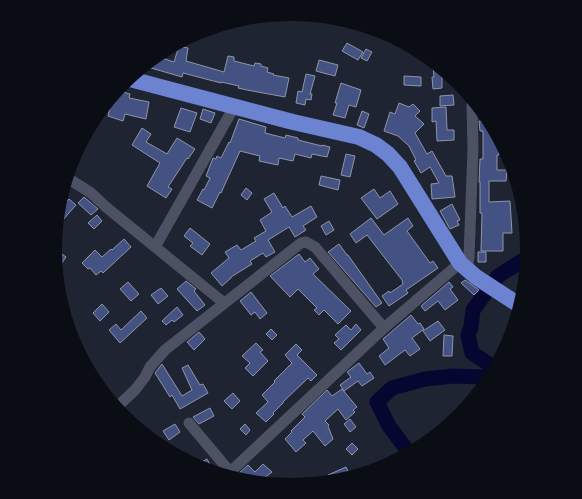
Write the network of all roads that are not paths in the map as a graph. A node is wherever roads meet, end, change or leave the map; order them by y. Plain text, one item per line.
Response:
1 (137, 81) edge
2 (234, 107) junction
3 (472, 110) edge
4 (73, 181) edge
5 (469, 243) junction
6 (155, 247) junction
7 (460, 262) junction
8 (513, 302) edge
9 (224, 303) junction
10 (384, 328) junction
11 (121, 403) edge
12 (189, 423) dead end
13 (227, 469) edge
14 (232, 470) edge

1 - 2 highway
2 - 6 street
2 - 7 highway
3 - 5 street
4 - 6 street
5 - 7 street
5 - 7 street
6 - 9 street
7 - 8 highway
7 - 10 street
9 - 10 street
9 - 11 street
10 - 14 street
12 - 13 street

